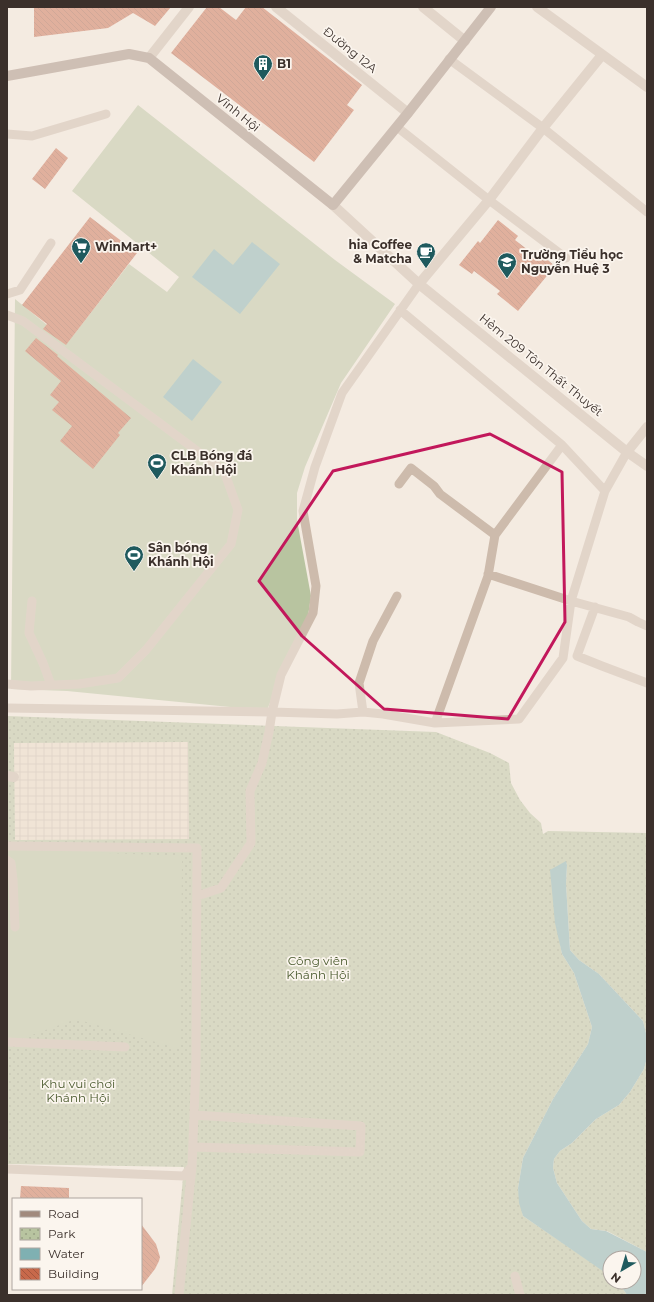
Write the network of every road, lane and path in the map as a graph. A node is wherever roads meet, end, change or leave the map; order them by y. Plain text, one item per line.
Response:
1 (189, 7) edge
2 (276, 7) edge
3 (423, 7) edge
4 (491, 7) edge
5 (537, 7) edge
6 (549, 12) edge
7 (465, 40) junction
8 (602, 55) junction
9 (149, 58) junction
10 (450, 59) junction
11 (7, 76) edge
12 (647, 87) edge
13 (408, 113) junction
14 (106, 114) dead end
15 (397, 127) junction
16 (543, 128) junction
17 (7, 134) edge
18 (488, 200) junction
19 (333, 205) junction
20 (647, 212) edge
21 (51, 243) dead end
22 (566, 258) dead end
23 (419, 284) junction
24 (7, 294) edge
25 (400, 310) junction
26 (7, 315) edge
27 (647, 427) edge
28 (562, 445) junction
29 (627, 452) junction
30 (647, 466) edge
31 (399, 484) dead end
32 (605, 491) junction
33 (495, 535) junction
34 (488, 575) junction
35 (396, 596) dead end
36 (571, 600) junction
37 (32, 601) dead end
38 (596, 607) junction
39 (647, 626) edge
40 (647, 683) edge
41 (7, 684) edge
42 (51, 685) junction
43 (7, 708) edge
44 (272, 712) junction
45 (363, 712) junction
46 (435, 724) junction
47 (7, 846) edge
48 (7, 860) edge
49 (197, 896) junction
50 (15, 926) dead end
51 (7, 1042) edge
52 (125, 1047) dead end
53 (194, 1115) junction
54 (193, 1147) junction
55 (192, 1166) junction
56 (7, 1170) edge
57 (515, 1276) dead end
58 (179, 1295) edge
59 (520, 1295) edge

1 - 9 street
2 - 13 street, Đường 12A
3 - 7 street
4 - 7 street
5 - 6 street
6 - 8 street
7 - 10 street
8 - 12 street
8 - 16 street
9 - 11 street, Vĩnh Hội
9 - 19 street, Vĩnh Hội
10 - 13 street
10 - 16 lane
13 - 15 street
14 - 17 lane
15 - 18 lane
15 - 19 street
16 - 18 street
16 - 20 lane
18 - 22 lane
18 - 23 street
19 - 23 street, Vĩnh Hội
21 - 24 lane
23 - 25 lane
23 - 29 street, Hẻm 209 Tôn Thất Thuyết
25 - 28 lane
25 - 44 lane
26 - 42 lane
27 - 29 street
28 - 32 lane
28 - 33 lane
29 - 30 street, Hẻm 209 Tôn Thất Thuyết
29 - 32 lane
31 - 33 lane
32 - 36 lane
33 - 34 lane
34 - 36 lane
34 - 46 lane
35 - 45 lane
36 - 38 lane
36 - 46 lane
37 - 42 lane
38 - 39 lane
38 - 40 lane
41 - 42 lane
43 - 44 lane
44 - 45 lane
44 - 49 lane
45 - 46 lane
47 - 49 lane
48 - 50 lane
49 - 53 lane
51 - 52 lane
53 - 54 lane
53 - 54 lane
54 - 55 lane
55 - 56 lane
55 - 58 lane
57 - 59 lane

